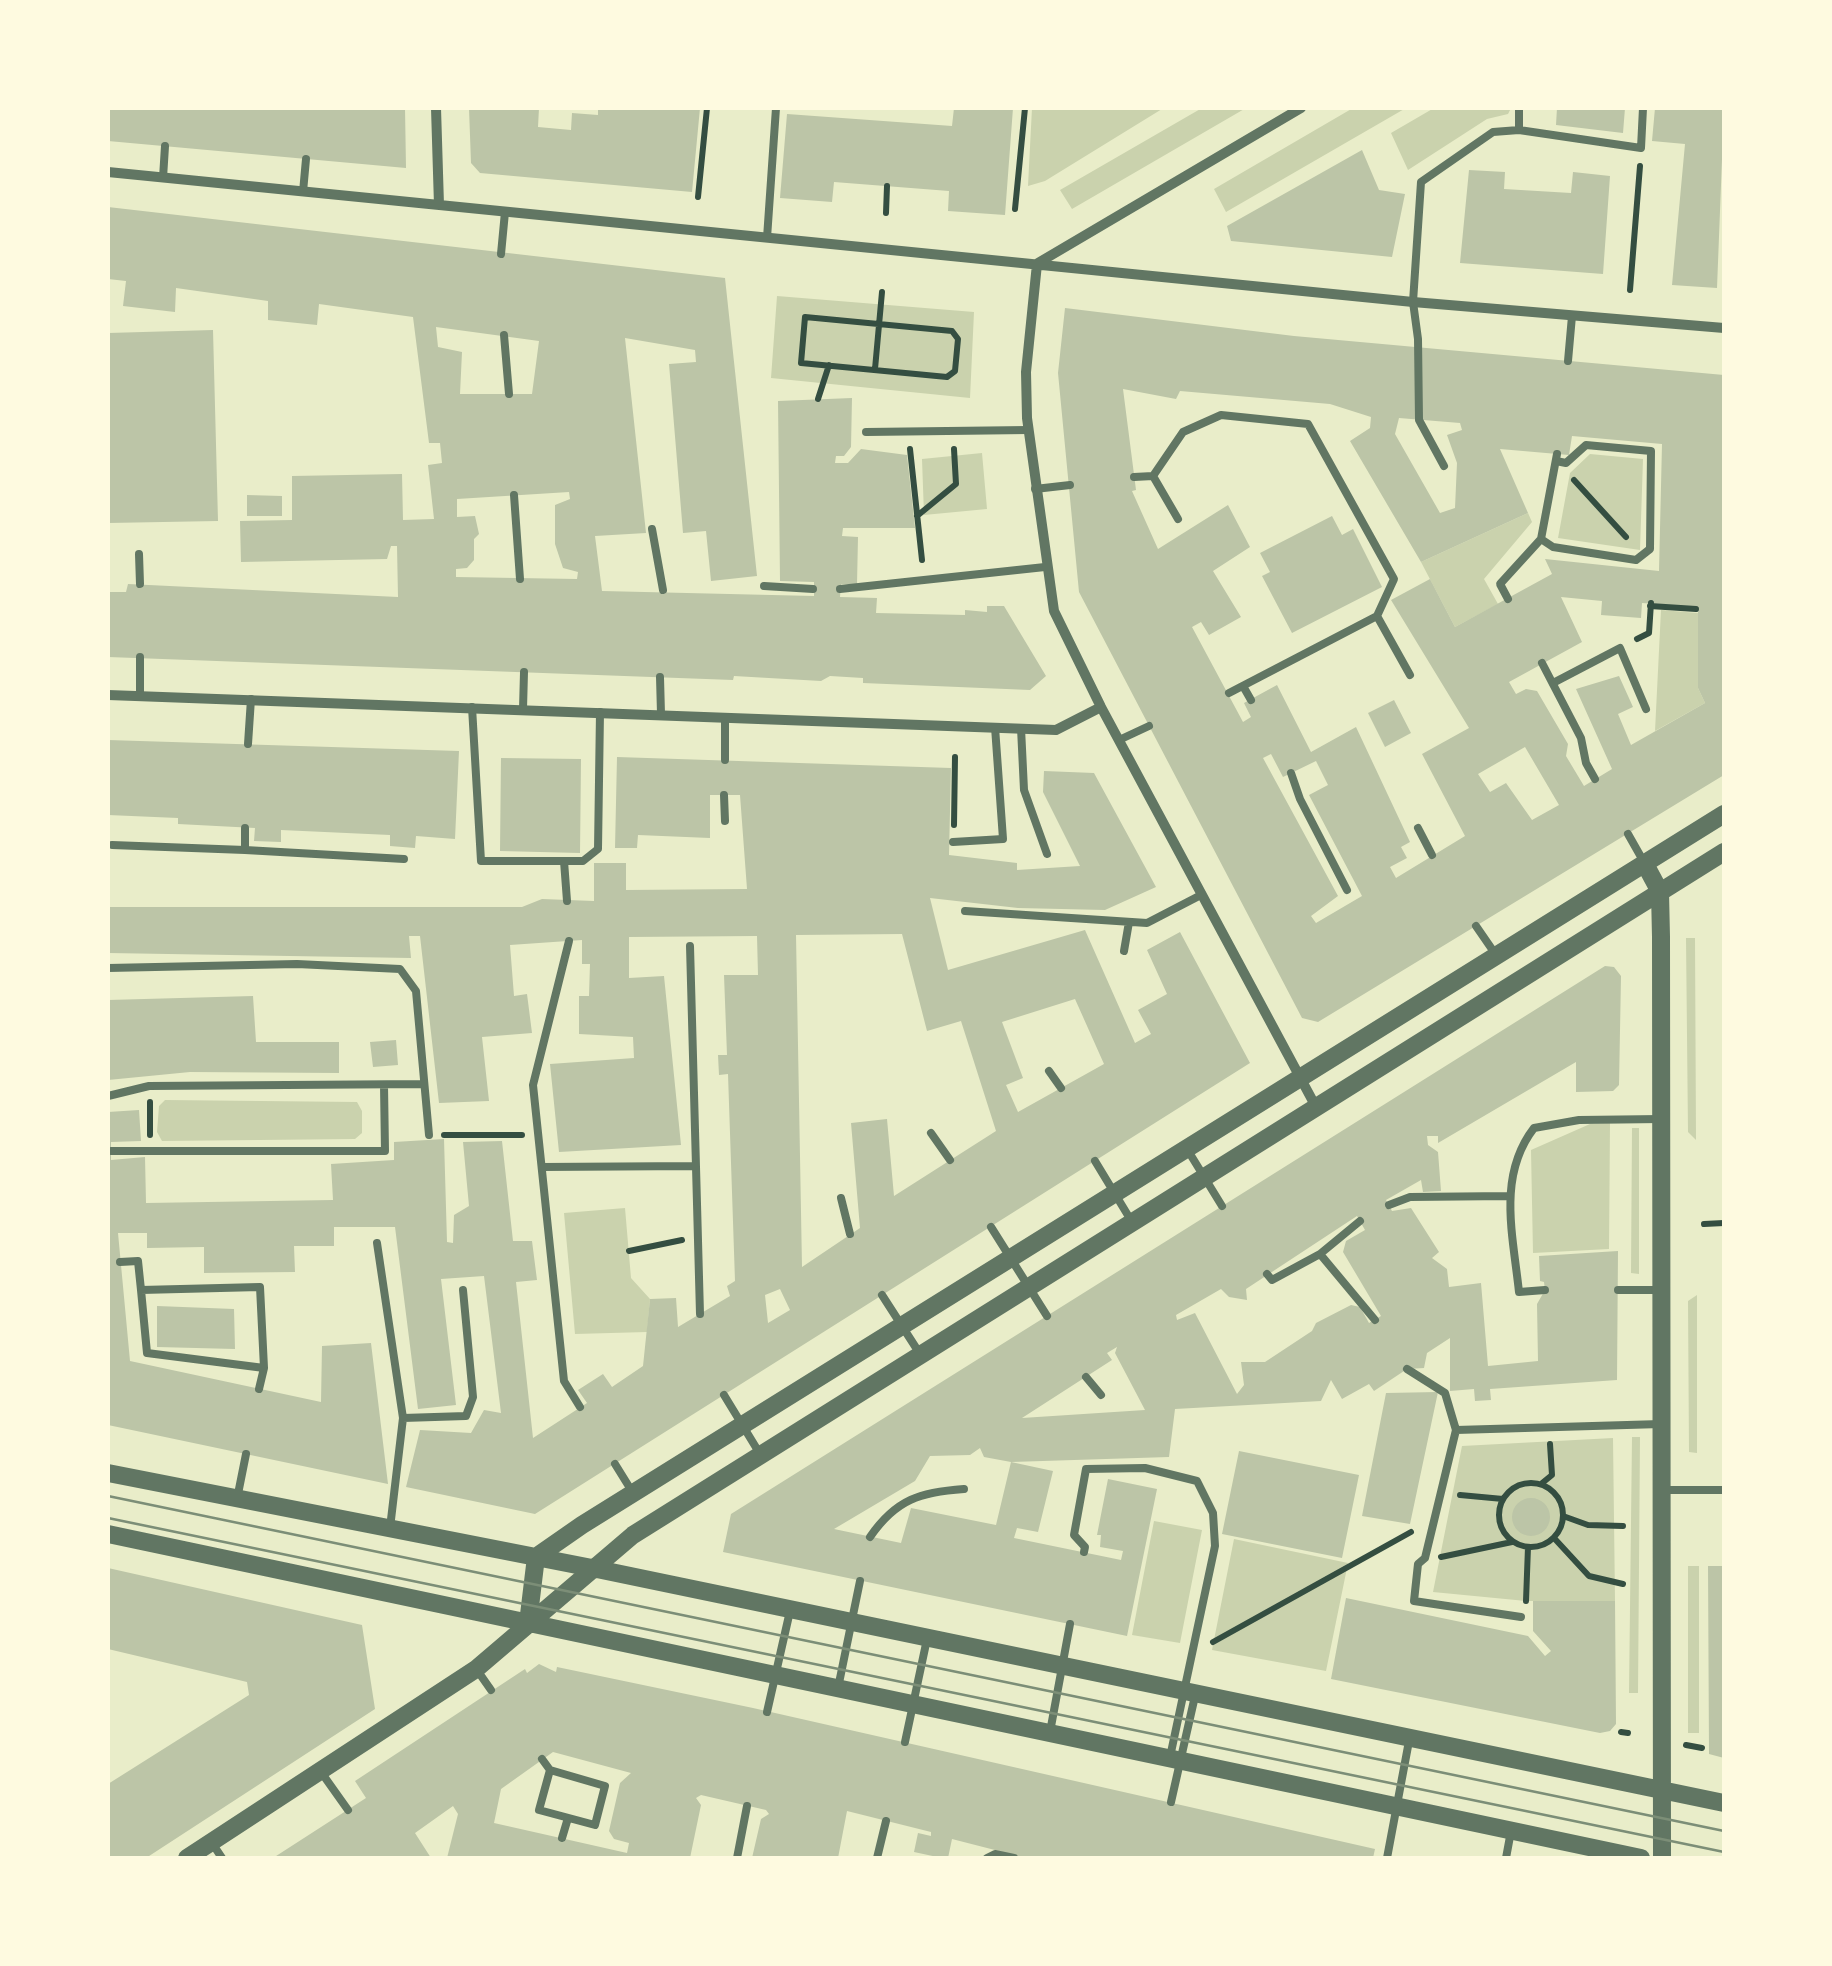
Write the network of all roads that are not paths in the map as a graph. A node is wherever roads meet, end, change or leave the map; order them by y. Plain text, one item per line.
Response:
1 (436, 108) edge
2 (776, 108) edge
3 (1301, 108) edge
4 (1519, 108) edge
5 (1643, 108) edge
6 (1519, 130) junction
7 (166, 146) dead end
8 (306, 159) dead end
9 (108, 172) edge
10 (163, 178) junction
11 (303, 192) junction
12 (439, 205) junction
13 (505, 212) junction
14 (767, 238) junction
15 (501, 254) dead end
16 (1037, 264) junction
17 (1412, 302) junction
18 (1572, 316) junction
19 (1724, 328) edge
20 (504, 335) dead end
21 (1568, 361) dead end
22 (508, 394) dead end
23 (1028, 430) junction
24 (866, 432) dead end
25 (1444, 466) dead end
26 (1153, 476) junction
27 (1134, 478) dead end
28 (1070, 485) dead end
29 (1035, 489) junction
30 (514, 496) dead end
31 (1178, 520) dead end
32 (652, 529) dead end
33 (1541, 539) junction
34 (139, 554) dead end
35 (1045, 567) junction
36 (520, 579) dead end
37 (140, 584) dead end
38 (764, 586) dead end
39 (814, 588) dead end
40 (663, 590) dead end
41 (840, 590) dead end
42 (1508, 598) dead end
43 (1377, 616) junction
44 (140, 657) dead end
45 (1542, 664) dead end
46 (524, 672) dead end
47 (1410, 676) dead end
48 (660, 677) dead end
49 (1553, 683) junction
50 (1243, 686) junction
51 (1228, 694) dead end
52 (108, 695) edge
53 (140, 695) junction
54 (251, 699) junction
55 (1250, 700) dead end
56 (472, 707) junction
57 (1101, 707) junction
58 (1646, 708) dead end
59 (523, 709) junction
60 (600, 712) junction
61 (660, 714) junction
62 (725, 717) junction
63 (1148, 726) dead end
64 (995, 727) junction
65 (1021, 728) junction
66 (1119, 740) junction
67 (248, 744) dead end
68 (724, 760) dead end
69 (1292, 773) dead end
70 (1595, 779) dead end
71 (724, 795) dead end
72 (1724, 814) edge
73 (725, 821) dead end
74 (245, 828) dead end
75 (1418, 828) dead end
76 (1628, 834) dead end
77 (954, 842) road end
78 (112, 845) dead end
79 (245, 850) junction
80 (1724, 852) edge
81 (1047, 854) dead end
82 (1432, 856) dead end
83 (404, 860) dead end
84 (564, 861) junction
85 (1645, 864) junction
86 (1347, 890) dead end
87 (1660, 892) junction
88 (1201, 894) junction
89 (567, 900) dead end
90 (965, 911) dead end
91 (1129, 922) junction
92 (1476, 926) dead end
93 (569, 941) dead end
94 (690, 946) dead end
95 (1124, 951) dead end
96 (1496, 956) junction
97 (108, 968) edge
98 (1049, 1071) dead end
99 (1300, 1078) junction
100 (424, 1084) junction
101 (384, 1085) junction
102 (1061, 1088) dead end
103 (108, 1096) edge
104 (1316, 1106) junction
105 (1661, 1118) junction
106 (931, 1132) dead end
107 (428, 1135) road end
108 (1187, 1149) junction
109 (111, 1151) dead end
110 (950, 1160) dead end
111 (1094, 1161) dead end
112 (696, 1166) junction
113 (542, 1167) junction
114 (1204, 1176) junction
115 (1115, 1194) junction
116 (1509, 1196) junction
117 (841, 1198) dead end
118 (1389, 1205) dead end
119 (1222, 1206) dead end
120 (1360, 1221) dead end
121 (1132, 1222) junction
122 (991, 1226) dead end
123 (850, 1234) dead end
124 (377, 1243) dead end
125 (1320, 1254) junction
126 (1011, 1259) junction
127 (120, 1262) dead end
128 (1267, 1274) dead end
129 (1028, 1286) junction
130 (141, 1290) junction
131 (463, 1290) dead end
132 (1545, 1290) dead end
133 (1618, 1290) dead end
134 (1659, 1290) junction
135 (882, 1295) dead end
136 (700, 1314) dead end
137 (1047, 1316) dead end
138 (1376, 1320) dead end
139 (902, 1326) junction
140 (920, 1354) junction
141 (264, 1368) junction
142 (1407, 1369) dead end
143 (1086, 1377) dead end
144 (260, 1389) dead end
145 (724, 1395) dead end
146 (1101, 1395) dead end
147 (580, 1407) dead end
148 (403, 1418) junction
149 (1661, 1424) junction
150 (743, 1426) junction
151 (1456, 1430) junction
152 (246, 1454) dead end
153 (760, 1454) junction
154 (614, 1464) dead end
155 (108, 1473) edge
156 (964, 1489) dead end
157 (1661, 1490) junction
158 (1724, 1490) edge
159 (633, 1493) junction
160 (237, 1499) junction
161 (390, 1528) junction
162 (108, 1534) edge
163 (870, 1537) dead end
164 (1084, 1552) dead end
165 (536, 1557) junction
166 (592, 1568) junction
167 (860, 1581) dead end
168 (790, 1611) junction
169 (1521, 1618) road end
170 (528, 1622) junction
171 (851, 1624) junction
172 (1070, 1624) dead end
173 (928, 1639) junction
174 (1062, 1666) junction
175 (476, 1669) junction
176 (776, 1674) junction
177 (838, 1688) junction
178 (492, 1690) dead end
179 (1190, 1695) junction
180 (913, 1704) junction
181 (767, 1712) dead end
182 (1050, 1732) junction
183 (1409, 1741) junction
184 (905, 1742) dead end
185 (1175, 1758) junction
186 (542, 1760) dead end
187 (550, 1770) junction
188 (321, 1772) junction
189 (1661, 1790) junction
190 (1171, 1802) dead end
191 (1724, 1803) edge
192 (747, 1806) dead end
193 (1397, 1808) junction
194 (348, 1810) dead end
195 (568, 1818) junction
196 (886, 1821) dead end
197 (1511, 1831) junction
198 (562, 1838) dead end
199 (217, 1851) edge
200 (187, 1858) edge
201 (737, 1858) edge
202 (877, 1858) edge
203 (987, 1858) edge
204 (1014, 1858) edge
205 (1387, 1858) edge
206 (1506, 1858) edge
207 (1641, 1858) edge
208 (1662, 1858) edge

1 - 12 street
2 - 14 lane
3 - 16 street
4 - 6 lane
5 - 6 lane
6 - 17 lane
7 - 10 lane
8 - 11 lane
9 - 10 street
10 - 11 street
11 - 12 street
12 - 13 street
13 - 14 street
13 - 15 lane
14 - 16 street
16 - 17 street
16 - 23 street
17 - 18 street
17 - 25 lane
18 - 19 street
18 - 21 lane
20 - 22 lane
23 - 24 lane
23 - 29 street
26 - 27 lane
26 - 31 lane
26 - 43 lane
28 - 29 lane
29 - 35 street
30 - 36 lane
32 - 40 lane
33 - 33 lane
33 - 42 lane
34 - 37 lane
35 - 41 lane
35 - 57 street
38 - 39 lane
43 - 47 lane
43 - 50 lane
44 - 53 lane
45 - 49 lane
46 - 59 lane
48 - 61 lane
49 - 58 lane
49 - 70 lane
50 - 51 lane
50 - 55 lane
52 - 53 street
53 - 54 street
54 - 56 street
54 - 67 lane
56 - 59 street
56 - 84 lane
57 - 65 street
57 - 66 street
59 - 60 street
60 - 61 street
60 - 84 lane
61 - 62 street
62 - 64 street
62 - 68 lane
63 - 66 lane
64 - 65 street
64 - 77 lane
65 - 81 lane
66 - 88 street
69 - 86 lane
71 - 73 lane
72 - 85 street
74 - 79 lane
75 - 82 lane
76 - 85 lane
78 - 79 lane
79 - 83 lane
80 - 87 street
84 - 89 lane
85 - 87 street
85 - 96 street
87 - 104 street
87 - 105 street
88 - 91 lane
88 - 99 street
90 - 91 lane
91 - 95 lane
92 - 96 lane
93 - 113 lane
94 - 112 lane
96 - 99 street
97 - 100 lane
98 - 102 lane
99 - 104 street
99 - 108 street
100 - 101 lane
100 - 107 lane
101 - 103 lane
101 - 109 lane
104 - 114 street
105 - 116 lane
105 - 134 street
106 - 110 lane
108 - 114 lane
108 - 115 street
111 - 115 lane
112 - 113 lane
112 - 136 lane
113 - 147 lane
114 - 119 lane
114 - 121 street
115 - 121 lane
115 - 126 street
116 - 118 lane
116 - 132 lane
117 - 123 lane
120 - 125 lane
121 - 129 street
122 - 126 lane
124 - 148 lane
125 - 128 lane
125 - 138 lane
126 - 129 lane
126 - 139 street
127 - 130 lane
129 - 137 lane
129 - 140 street
130 - 141 lane
130 - 141 lane
131 - 148 lane
133 - 134 lane
134 - 149 street
135 - 139 lane
139 - 140 lane
139 - 150 street
140 - 153 street
141 - 144 lane
142 - 151 lane
143 - 146 lane
145 - 150 lane
148 - 161 lane
149 - 151 lane
149 - 157 street
150 - 153 lane
150 - 159 street
151 - 169 lane
152 - 160 lane
153 - 166 street
154 - 159 lane
155 - 160 street
156 - 163 lane
157 - 158 lane
157 - 189 street
159 - 165 street
160 - 161 street
161 - 165 street
162 - 170 street
164 - 179 lane
165 - 166 street
165 - 170 street
166 - 168 street
166 - 170 street
167 - 171 lane
168 - 171 street
168 - 176 lane
170 - 175 street
170 - 176 street
171 - 173 street
171 - 177 lane
172 - 174 lane
173 - 174 street
173 - 180 lane
174 - 179 street
174 - 182 lane
175 - 178 lane
175 - 188 street
176 - 177 street
176 - 181 lane
177 - 180 street
179 - 183 street
179 - 185 lane
180 - 182 street
180 - 184 lane
182 - 185 street
183 - 189 street
183 - 193 lane
185 - 190 lane
185 - 193 street
186 - 187 lane
187 - 195 lane
187 - 195 lane
188 - 194 lane
188 - 199 street
189 - 191 street
189 - 208 street
192 - 201 lane
193 - 197 street
193 - 205 lane
195 - 198 lane
196 - 202 lane
197 - 206 lane
197 - 207 street
199 - 200 street
203 - 204 lane

